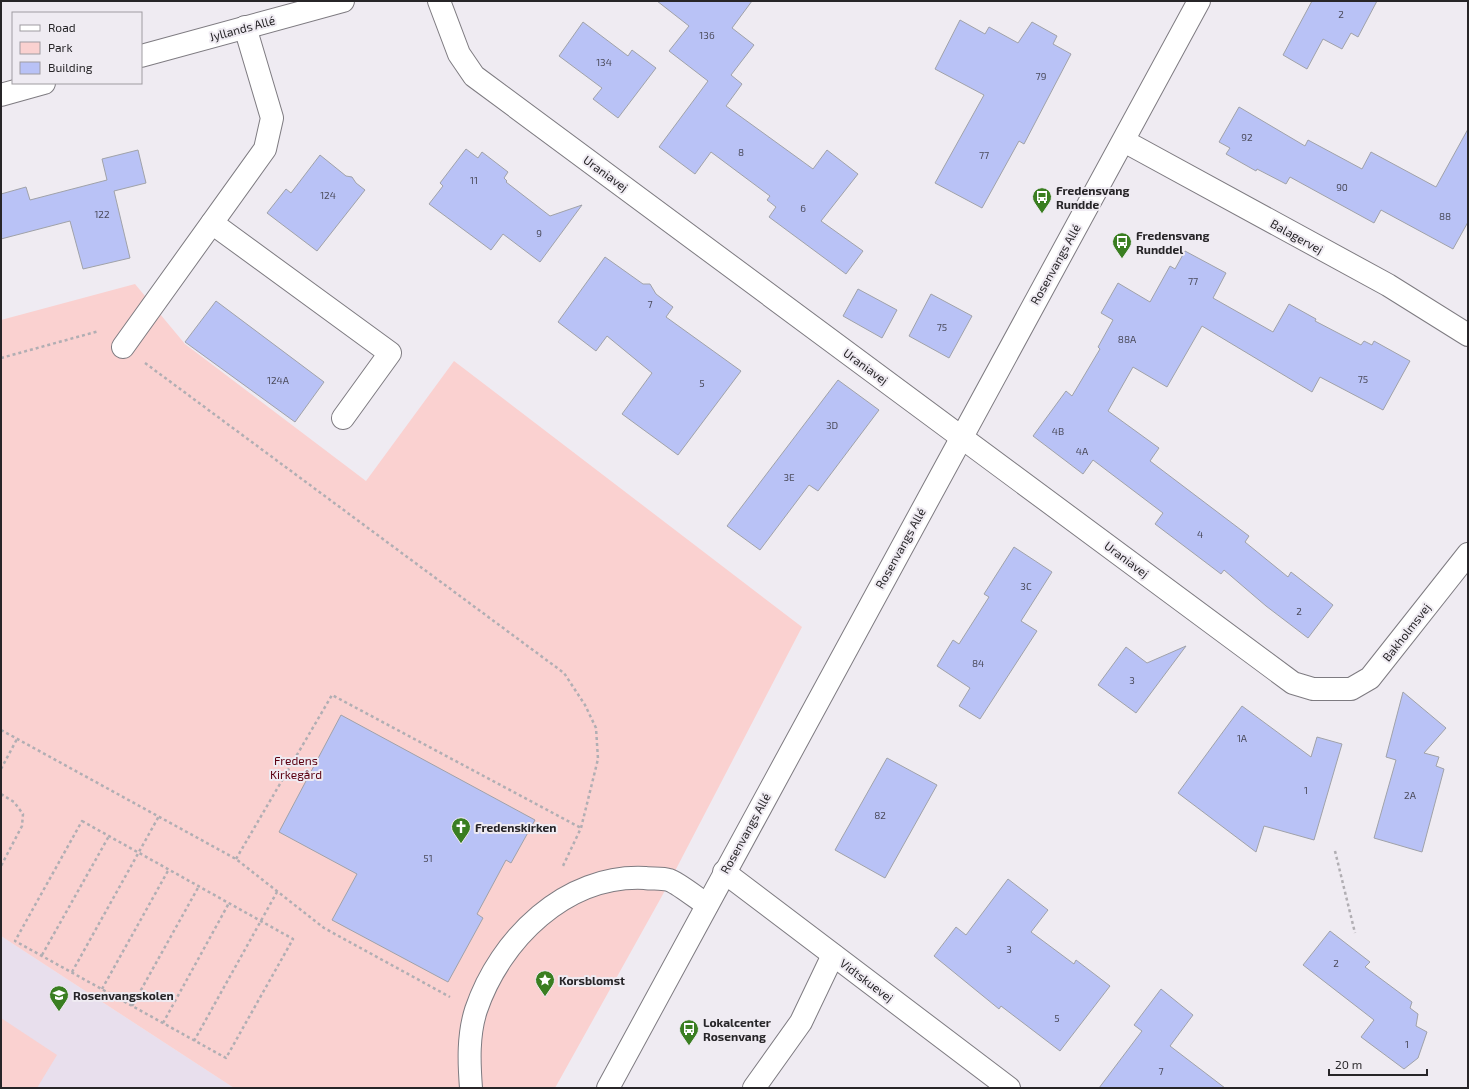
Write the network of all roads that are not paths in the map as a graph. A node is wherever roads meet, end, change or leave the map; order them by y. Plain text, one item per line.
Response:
1 (343, 1) edge
2 (439, 1) edge
3 (1199, 4) edge
4 (308, 5) edge
5 (245, 27) junction
6 (142, 56) edge
7 (40, 84) edge
8 (1, 95) edge
9 (1124, 141) junction
10 (212, 223) junction
11 (1468, 335) edge
12 (123, 347) road end
13 (344, 418) dead end
14 (962, 436) junction
15 (1468, 554) edge
16 (1332, 690) joint
17 (724, 872) junction
18 (707, 905) junction
19 (833, 955) junction
20 (471, 1088) edge
21 (608, 1088) edge
22 (754, 1088) edge
23 (1009, 1088) edge

1 - 4 street, Jyllands Allé
2 - 14 street, Uraniavej
3 - 9 street, Rosenvangs Allé
4 - 5 street, Jyllands Allé
5 - 6 street, Jyllands Allé
5 - 10 street
7 - 8 street
9 - 11 street, Balagervej
9 - 14 street, Rosenvangs Allé
10 - 12 street
10 - 13 street
14 - 16 street, Uraniavej
14 - 17 street, Rosenvangs Allé
15 - 16 street, Bakholmsvej
17 - 18 street, Rosenvangs Allé
17 - 19 street, Vidtskuevej
18 - 20 street
18 - 21 street, Rosenvangs Allé
19 - 22 street
19 - 23 street, Vidtskuevej

